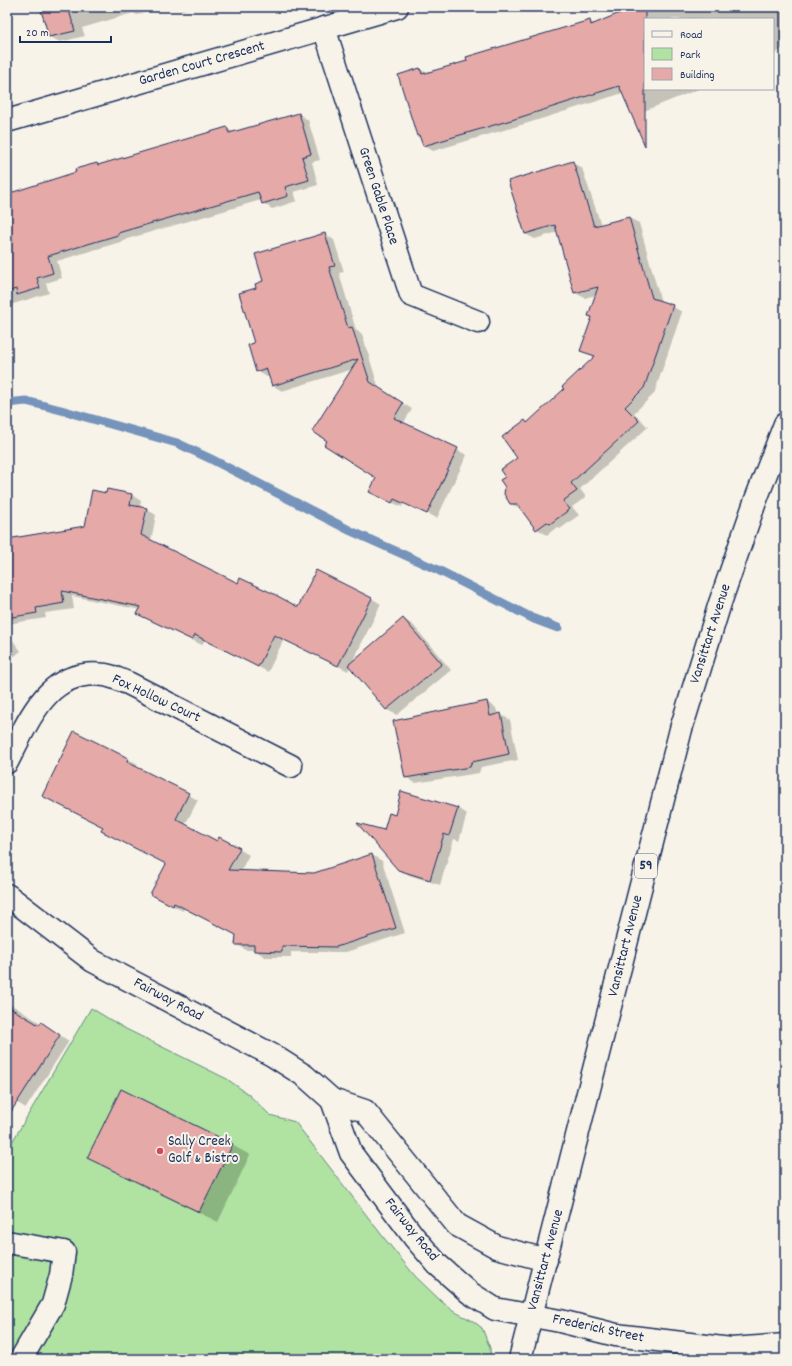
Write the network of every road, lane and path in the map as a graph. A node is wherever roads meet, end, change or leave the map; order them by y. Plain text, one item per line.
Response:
1 (397, 7) edge
2 (324, 28) junction
3 (7, 121) edge
4 (478, 322) dead end
5 (785, 424) edge
6 (7, 762) edge
7 (291, 766) dead end
8 (7, 895) edge
9 (332, 1100) junction
10 (7, 1242) edge
11 (546, 1260) junction
12 (532, 1315) junction
13 (785, 1344) edge
14 (21, 1359) edge
15 (520, 1359) edge

1 - 2 street, Garden Court Crescent
2 - 3 street, Garden Court Crescent
2 - 4 street, Green Gable Place
5 - 11 street, Vansittart Avenue / 59
6 - 7 street, Fox Hollow Court
8 - 9 street, Fairway Road
9 - 11 street, Fairway Road
9 - 12 street, Fairway Road
10 - 14 street
11 - 12 street, Vansittart Avenue / 59
12 - 13 street, Frederick Street
12 - 15 street, Vansittart Avenue / 59

